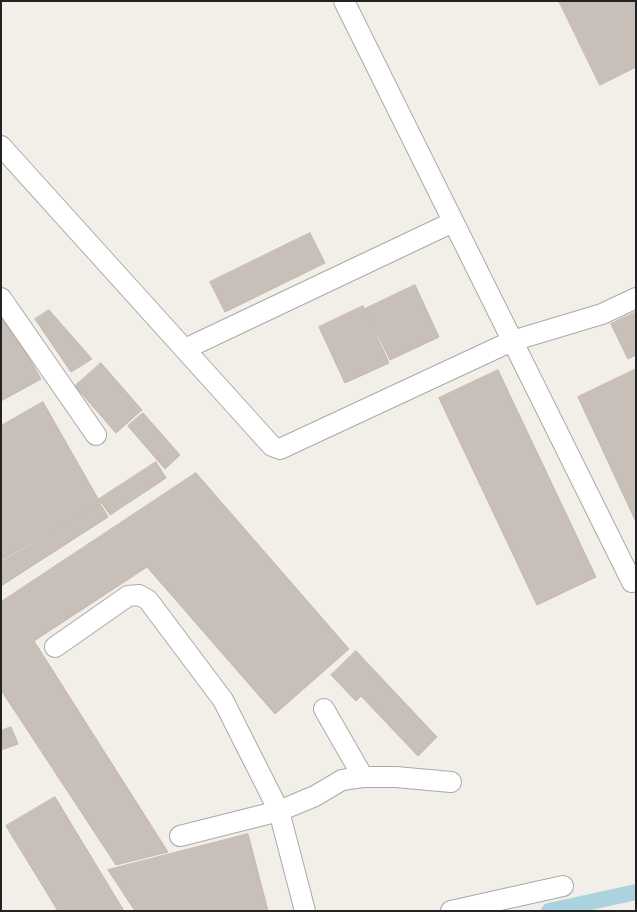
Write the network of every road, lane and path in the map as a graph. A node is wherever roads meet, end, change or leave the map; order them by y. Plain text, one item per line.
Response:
1 (344, 1) edge
2 (1, 146) edge
3 (453, 222) junction
4 (1, 298) edge
5 (636, 298) edge
6 (512, 341) junction
7 (185, 349) junction
8 (96, 435) dead end
9 (632, 582) dead end
10 (55, 647) dead end
11 (324, 709) dead end
12 (362, 777) junction
13 (451, 782) dead end
14 (279, 812) junction
15 (180, 836) dead end
16 (563, 886) dead end
17 (305, 911) edge
18 (451, 911) edge

1 - 3 street
2 - 7 street
3 - 6 street
3 - 7 street
4 - 8 street
5 - 6 street
6 - 7 street
6 - 9 street
10 - 14 street
11 - 12 street
12 - 13 street
12 - 14 street
14 - 15 street
14 - 17 street
16 - 18 street

